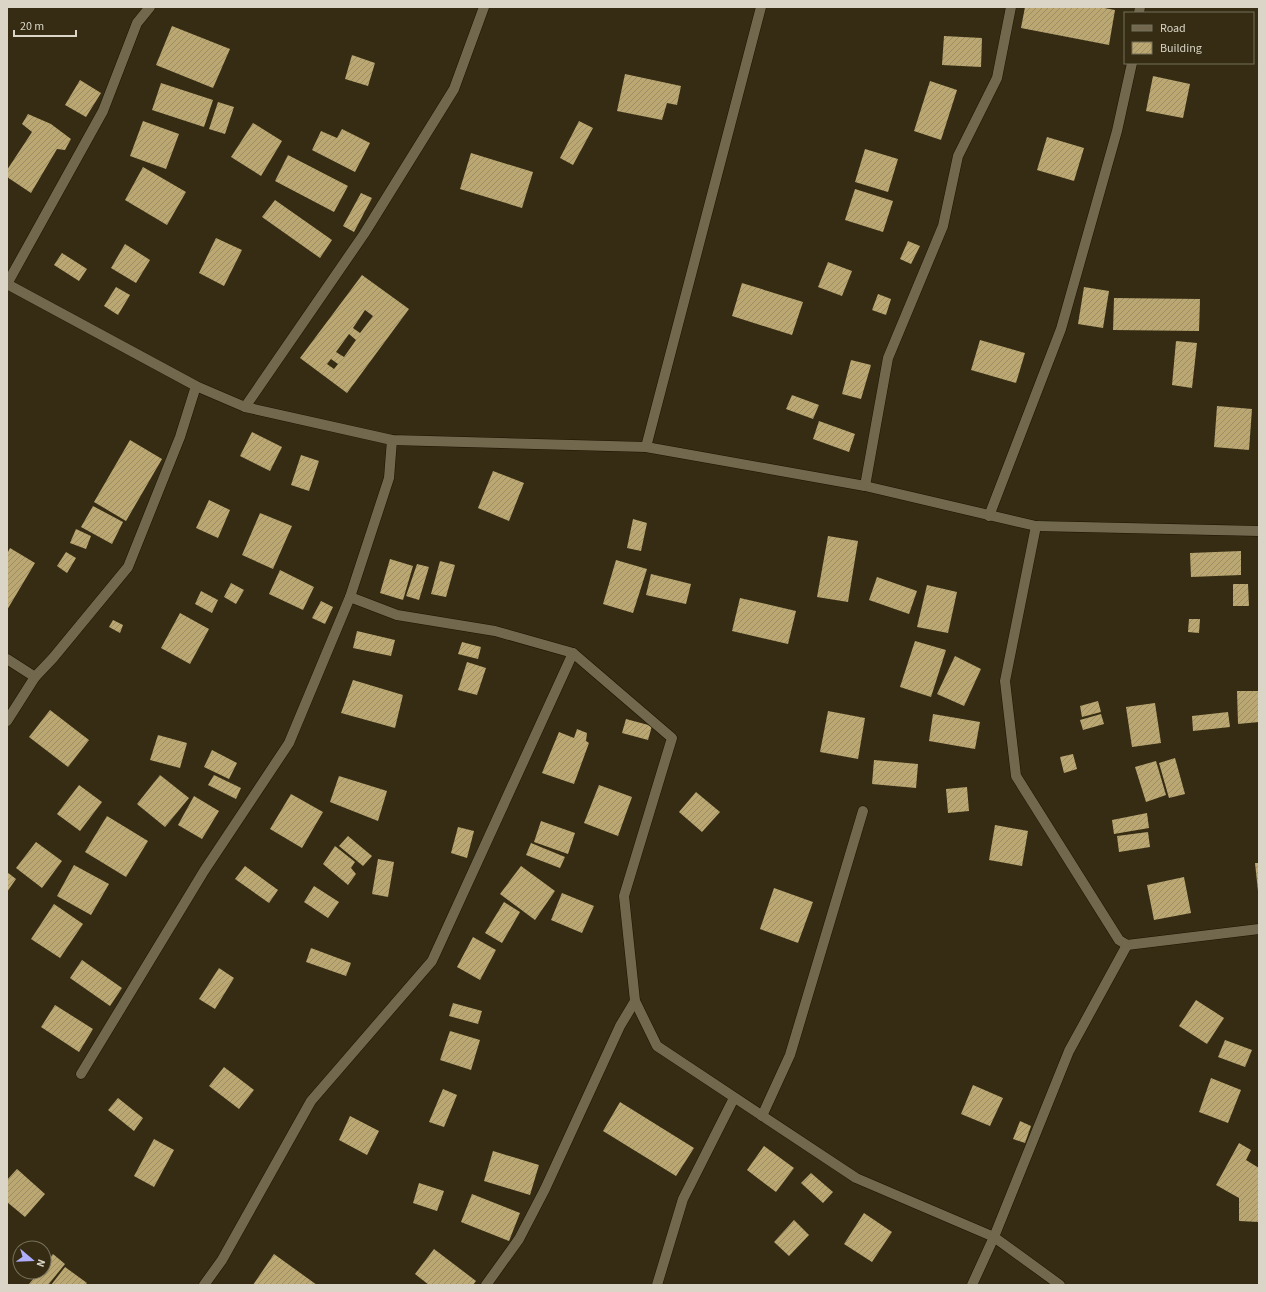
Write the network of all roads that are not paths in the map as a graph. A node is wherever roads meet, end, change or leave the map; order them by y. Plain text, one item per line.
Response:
1 (150, 7) edge
2 (484, 7) edge
3 (761, 7) edge
4 (1011, 7) edge
5 (1132, 64) edge
6 (7, 284) edge
7 (196, 386) junction
8 (245, 407) junction
9 (392, 440) junction
10 (646, 446) junction
11 (865, 486) junction
12 (989, 516) junction
13 (1036, 526) junction
14 (1259, 531) edge
15 (350, 597) junction
16 (573, 653) junction
17 (7, 659) edge
18 (35, 677) junction
19 (7, 721) edge
20 (863, 811) dead end
21 (1259, 929) edge
22 (1127, 945) junction
23 (635, 1001) junction
24 (81, 1074) dead end
25 (734, 1098) junction
26 (762, 1116) junction
27 (994, 1237) junction
28 (204, 1285) edge
29 (486, 1285) edge
30 (657, 1285) edge
31 (972, 1285) edge
32 (1060, 1285) edge

1 - 6 street
2 - 8 street
3 - 10 street
4 - 11 street
5 - 12 street
6 - 7 street
7 - 8 street
7 - 18 street
8 - 9 street
9 - 10 street
9 - 15 street
10 - 11 street
11 - 12 street
12 - 13 street
13 - 14 street
13 - 22 street
15 - 16 street
15 - 24 street
16 - 23 street
16 - 28 street
17 - 18 street
18 - 19 street
20 - 26 street
21 - 22 street
22 - 27 street
23 - 25 street
23 - 29 street
25 - 26 street
25 - 30 street
26 - 27 street
27 - 31 street
27 - 32 street

